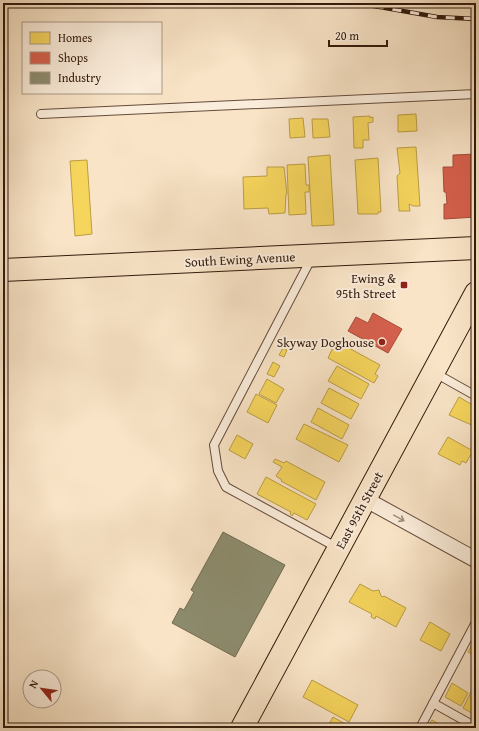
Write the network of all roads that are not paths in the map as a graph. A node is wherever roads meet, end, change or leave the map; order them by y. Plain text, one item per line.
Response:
1 (476, 94) edge
2 (41, 114) dead end
3 (476, 248) edge
4 (313, 256) junction
5 (3, 270) edge
6 (476, 293) edge
7 (434, 372) junction
8 (476, 396) edge
9 (365, 499) junction
10 (338, 548) junction
11 (476, 560) edge
12 (476, 622) edge
13 (433, 703) junction
14 (476, 727) edge
15 (242, 728) edge
16 (420, 728) edge

1 - 2 lane
3 - 4 main road, South Ewing Avenue
4 - 5 main road, South Ewing Avenue
4 - 10 lane
6 - 7 main road, East 95th Street
7 - 8 lane
7 - 9 main road, East 95th Street
9 - 10 main road, East 95th Street
9 -> 11 street
10 - 15 main road, East 95th Street
12 - 13 lane
13 - 14 lane
13 - 16 lane

